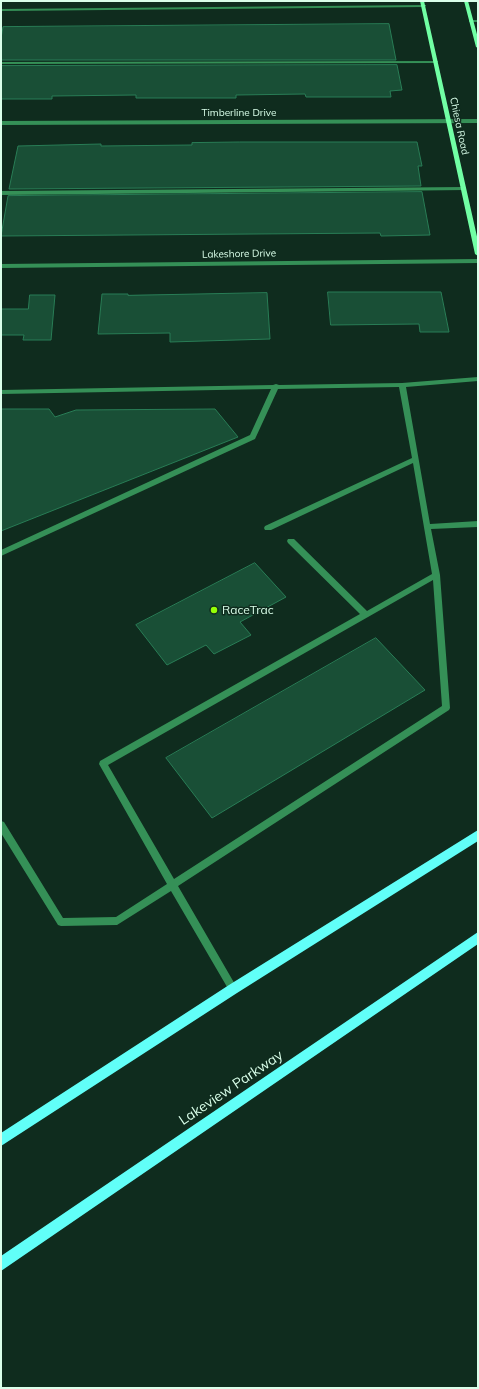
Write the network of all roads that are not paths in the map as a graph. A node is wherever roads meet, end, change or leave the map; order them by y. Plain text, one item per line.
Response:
1 (466, 1) edge
2 (423, 4) edge
3 (1, 10) edge
4 (471, 21) junction
5 (478, 21) edge
6 (478, 47) edge
7 (436, 62) junction
8 (1, 63) edge
9 (449, 121) junction
10 (478, 121) edge
11 (1, 123) edge
12 (464, 189) junction
13 (1, 193) edge
14 (478, 254) edge
15 (478, 260) edge
16 (1, 266) edge
17 (478, 379) edge
18 (402, 385) junction
19 (276, 386) junction
20 (1, 392) edge
21 (415, 459) junction
22 (478, 524) edge
23 (427, 527) junction
24 (268, 528) dead end
25 (291, 541) dead end
26 (1, 553) edge
27 (436, 575) junction
28 (366, 615) junction
29 (1, 825) edge
30 (478, 835) edge
31 (173, 886) junction
32 (476, 940) edge
33 (232, 989) junction
34 (1, 1140) edge
35 (1, 1264) edge

1 - 4 main road
2 - 3 street
2 - 7 main road, Chiesa Road
4 - 5 street
4 - 6 main road
7 - 8 street
7 - 9 main road, Chiesa Road
9 - 10 street, Timberline Drive
9 - 11 street, Timberline Drive
9 - 12 main road, Chiesa Road
12 - 13 street
12 - 14 main road, Chiesa Road
15 - 16 street, Lakeshore Drive
17 - 18 street
18 - 19 street
18 - 21 street
19 - 20 street
19 - 26 street
21 - 23 street
21 - 24 street
22 - 23 street
23 - 27 street
25 - 28 street
27 - 28 street
27 - 31 street
28 - 31 street
29 - 31 street
30 - 33 main road
31 - 33 street
32 - 35 main road, Lakeview Parkway
33 - 34 main road

